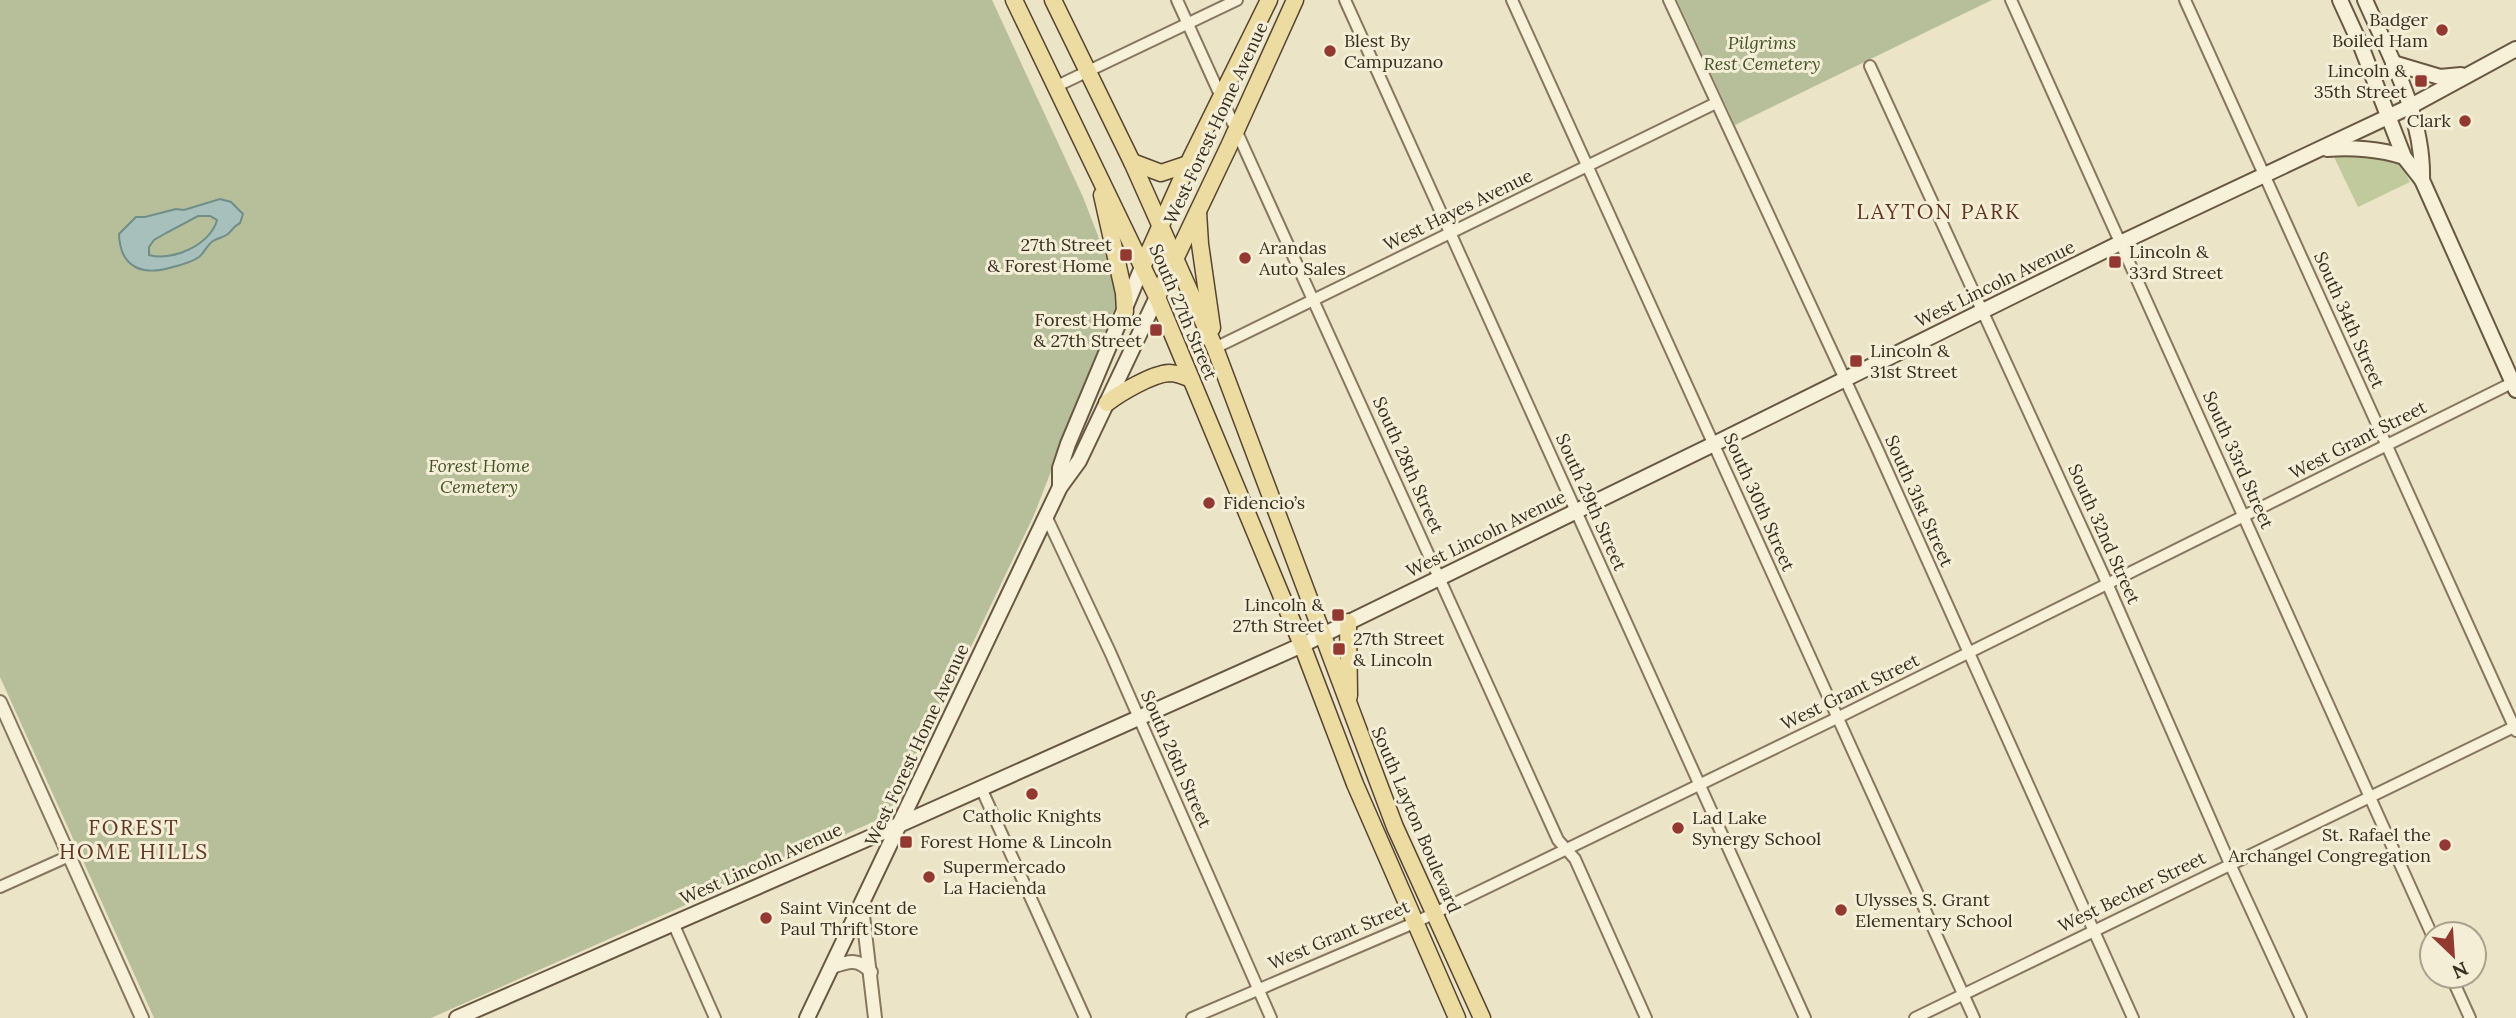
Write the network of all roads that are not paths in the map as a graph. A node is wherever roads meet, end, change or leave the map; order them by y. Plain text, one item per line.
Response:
1 (1014, 0) edge
2 (1052, 0) edge
3 (1177, 0) edge
4 (1237, 0) edge
5 (1269, 0) edge
6 (1295, 0) edge
7 (1345, 0) edge
8 (1512, 0) edge
9 (1669, 0) edge
10 (2011, 0) edge
11 (2185, 0) edge
12 (2340, 0) edge
13 (2365, 0) edge
14 (1188, 24) junction
15 (2516, 49) edge
16 (2393, 62) junction
17 (1870, 66) dead end
18 (1088, 72) junction
19 (2470, 74) junction
20 (1057, 86) junction
21 (1222, 95) junction
22 (1716, 103) junction
23 (2410, 106) junction
24 (2389, 115) junction
25 (1236, 128) junction
26 (2318, 150) junction
27 (2404, 157) junction
28 (1132, 162) junction
29 (1188, 164) junction
30 (1588, 166) junction
31 (1096, 168) junction
32 (2265, 175) junction
33 (2422, 180) junction
34 (1198, 209) junction
35 (1160, 226) junction
36 (1451, 233) junction
37 (2120, 243) junction
38 (1175, 257) junction
39 (1143, 265) junction
40 (1157, 297) junction
41 (1314, 300) junction
42 (1983, 311) junction
43 (1125, 312) junction
44 (1215, 348) junction
45 (1191, 379) junction
46 (1845, 380) junction
47 (2515, 385) edge
48 (1107, 403) junction
49 (1714, 444) junction
50 (2387, 446) junction
51 (1060, 487) junction
52 (1576, 511) junction
53 (1046, 516) junction
54 (2244, 517) junction
55 (1440, 578) junction
56 (2107, 583) junction
57 (1348, 622) junction
58 (1322, 635) junction
59 (1302, 645) junction
60 (1968, 653) junction
61 (0, 702) edge
62 (1350, 709) junction
63 (1139, 718) junction
64 (1837, 718) junction
65 (2515, 727) edge
66 (1700, 785) junction
67 (981, 788) junction
68 (2369, 796) junction
69 (901, 824) junction
70 (1566, 848) junction
71 (69, 856) junction
72 (2230, 864) junction
73 (0, 887) edge
74 (862, 907) junction
75 (1434, 913) junction
76 (2425, 920) edge
77 (674, 923) junction
78 (1414, 923) junction
79 (2093, 931) junction
80 (832, 967) junction
81 (871, 972) junction
82 (1258, 989) junction
83 (2457, 990) edge
84 (1964, 995) junction
85 (142, 1018) edge
86 (457, 1018) edge
87 (715, 1018) edge
88 (807, 1018) edge
89 (875, 1018) edge
90 (1085, 1018) edge
91 (1192, 1018) edge
92 (1271, 1018) edge
93 (1457, 1018) edge
94 (1482, 1018) edge
95 (1646, 1018) edge
96 (1805, 1018) edge
97 (1915, 1018) edge
98 (1974, 1018) edge
99 (2133, 1018) edge
100 (2301, 1018) edge
101 (2470, 1018) edge

1 - 20 main road, South 27th Street
2 - 18 main road, South 27th Street
3 - 14 street, South 28th Street
4 - 14 street
5 - 21 main road, West Forest Home Avenue
6 - 25 main road, West Forest Home Avenue
7 - 36 street, South 29th Street
8 - 30 street, South 30th Street
9 - 22 street, South 31st Street
10 - 37 street, South 33rd Street
11 - 32 street, South 34th Street
12 - 24 main road
13 - 16 main road
14 - 18 street
14 - 21 street, South 28th Street
15 - 19 main road, West Lincoln Avenue
16 - 19 main road
16 - 23 main road
17 - 42 street, South 32nd Street
18 - 20 street
18 - 28 main road, South 27th Street
19 - 23 main road, West Lincoln Avenue
20 - 31 main road, South 27th Street
21 - 25 street, South 28th Street
21 - 29 main road, West Forest Home Avenue
22 - 30 street, West Hayes Avenue
22 - 46 street, South 31st Street
23 - 24 main road, West Lincoln Avenue
23 - 33 main road
24 - 26 main road, West Lincoln Avenue
24 - 27 main road
25 - 34 main road, West Forest Home Avenue
25 - 41 street, South 28th Street
26 - 27 main road
26 - 32 main road, West Lincoln Avenue
27 - 33 main road
28 - 29 main road
28 - 35 main road, South 27th Street
29 - 35 main road, West Forest Home Avenue
30 - 36 street, West Hayes Avenue
30 - 49 street, South 30th Street
31 - 39 main road, South 27th Street
31 - 43 main road
32 - 37 main road, West Lincoln Avenue
32 - 50 street, South 34th Street
33 - 47 main road
34 - 38 main road, West Forest Home Avenue
34 - 44 main road
35 - 38 main road, South 27th Street
35 - 39 main road, West Forest Home Avenue
36 - 41 street, West Hayes Avenue
36 - 52 street, South 29th Street
37 - 42 main road, West Lincoln Avenue
37 - 54 street, South 33rd Street
38 - 40 main road, West Forest Home Avenue
38 - 44 main road, South 27th Street
39 - 40 main road, South 27th Street
39 - 43 main road, West Forest Home Avenue
40 - 45 main road, South 27th Street
40 - 48 main road, West Forest Home Avenue
41 - 44 street, West Hayes Avenue
41 - 55 street, South 28th Street
42 - 46 main road, West Lincoln Avenue
42 - 56 street, South 32nd Street
43 - 51 main road, West Forest Home Avenue
44 - 58 main road, South 27th Street
45 - 48 main road
45 - 59 main road, South 27th Street
46 - 49 main road, West Lincoln Avenue
46 - 60 street, South 31st Street
47 - 50 street, West Grant Street
48 - 51 main road, West Forest Home Avenue
49 - 52 main road, West Lincoln Avenue
49 - 64 street, South 30th Street
50 - 54 street, West Grant Street
50 - 65 street, South 34th Street
51 - 53 main road, West Forest Home Avenue
52 - 55 main road, West Lincoln Avenue
52 - 66 street, South 29th Street
53 - 63 street, South 26th Street
53 - 69 main road, West Forest Home Avenue
54 - 56 street, West Grant Street
54 - 68 street, South 33rd Street
55 - 57 main road, West Lincoln Avenue
55 - 70 street, South 28th Street
56 - 60 street, West Grant Street
56 - 72 street, South 32nd Street
57 - 58 main road, West Lincoln Avenue
57 - 62 main road
58 - 59 main road, West Lincoln Avenue
58 - 62 main road, South Layton Boulevard
59 - 63 main road, West Lincoln Avenue
59 - 78 main road
60 - 64 street, West Grant Street
60 - 79 street, South 31st Street
61 - 71 street
62 - 75 main road, South Layton Boulevard
63 - 67 main road, West Lincoln Avenue
63 - 82 street, South 26th Street
64 - 66 street, West Grant Street
64 - 84 street, South 30th Street
65 - 68 street, West Becher Street
66 - 70 street, West Grant Street
66 - 96 street, South 29th Street
67 - 69 main road, West Lincoln Avenue
67 - 90 street
68 - 72 street, West Becher Street
68 - 76 street, South 33rd Street
69 - 74 main road, West Forest Home Avenue
69 - 77 main road, West Lincoln Avenue
70 - 75 street, West Grant Street
70 - 95 street, South 28th Street
71 - 73 street
71 - 85 street
72 - 79 street, West Becher Street
72 - 100 street, South 32nd Street
74 - 80 main road, West Forest Home Avenue
74 - 81 street
75 - 78 street, West Grant Street
75 - 94 main road, South Layton Boulevard
77 - 86 main road, West Lincoln Avenue
77 - 87 street
78 - 82 street, West Grant Street
78 - 93 main road
79 - 84 street, West Becher Street
79 - 99 street, South 31st Street
80 - 81 street
80 - 88 main road, West Forest Home Avenue
81 - 89 street
82 - 91 street, West Grant Street
82 - 92 street, South 26th Street
83 - 101 street
84 - 97 street, West Becher Street
84 - 98 street, South 30th Street

